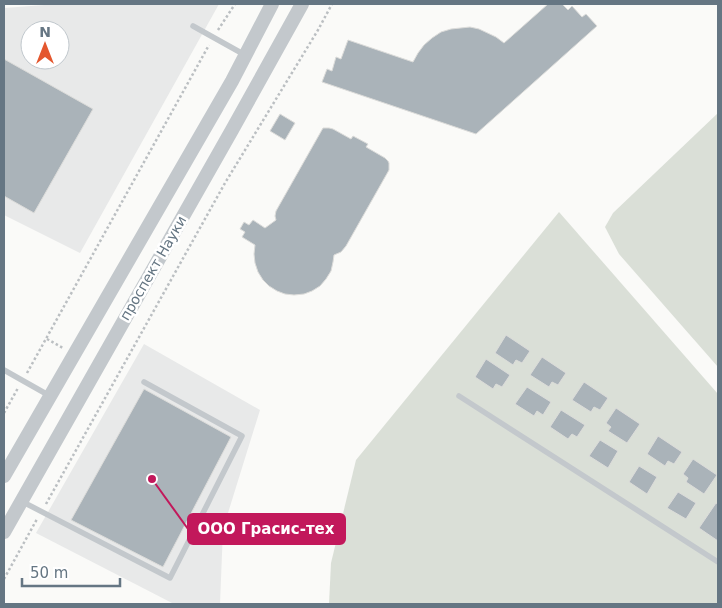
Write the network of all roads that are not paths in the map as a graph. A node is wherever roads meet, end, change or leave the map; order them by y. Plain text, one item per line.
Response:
1 (272, 4) edge
2 (302, 4) edge
3 (193, 26) dead end
4 (245, 55) junction
5 (4, 370) edge
6 (144, 382) dead end
7 (50, 396) junction
8 (458, 396) dead end
9 (4, 476) edge
10 (21, 501) junction
11 (4, 532) edge
12 (718, 562) edge

1 - 4 street, проспект Науки
2 - 10 street, проспект Науки
3 - 4 lane
4 - 7 street, проспект Науки
5 - 7 lane
6 - 10 lane
7 - 9 street, проспект Науки
8 - 12 lane
10 - 11 street, проспект Науки

